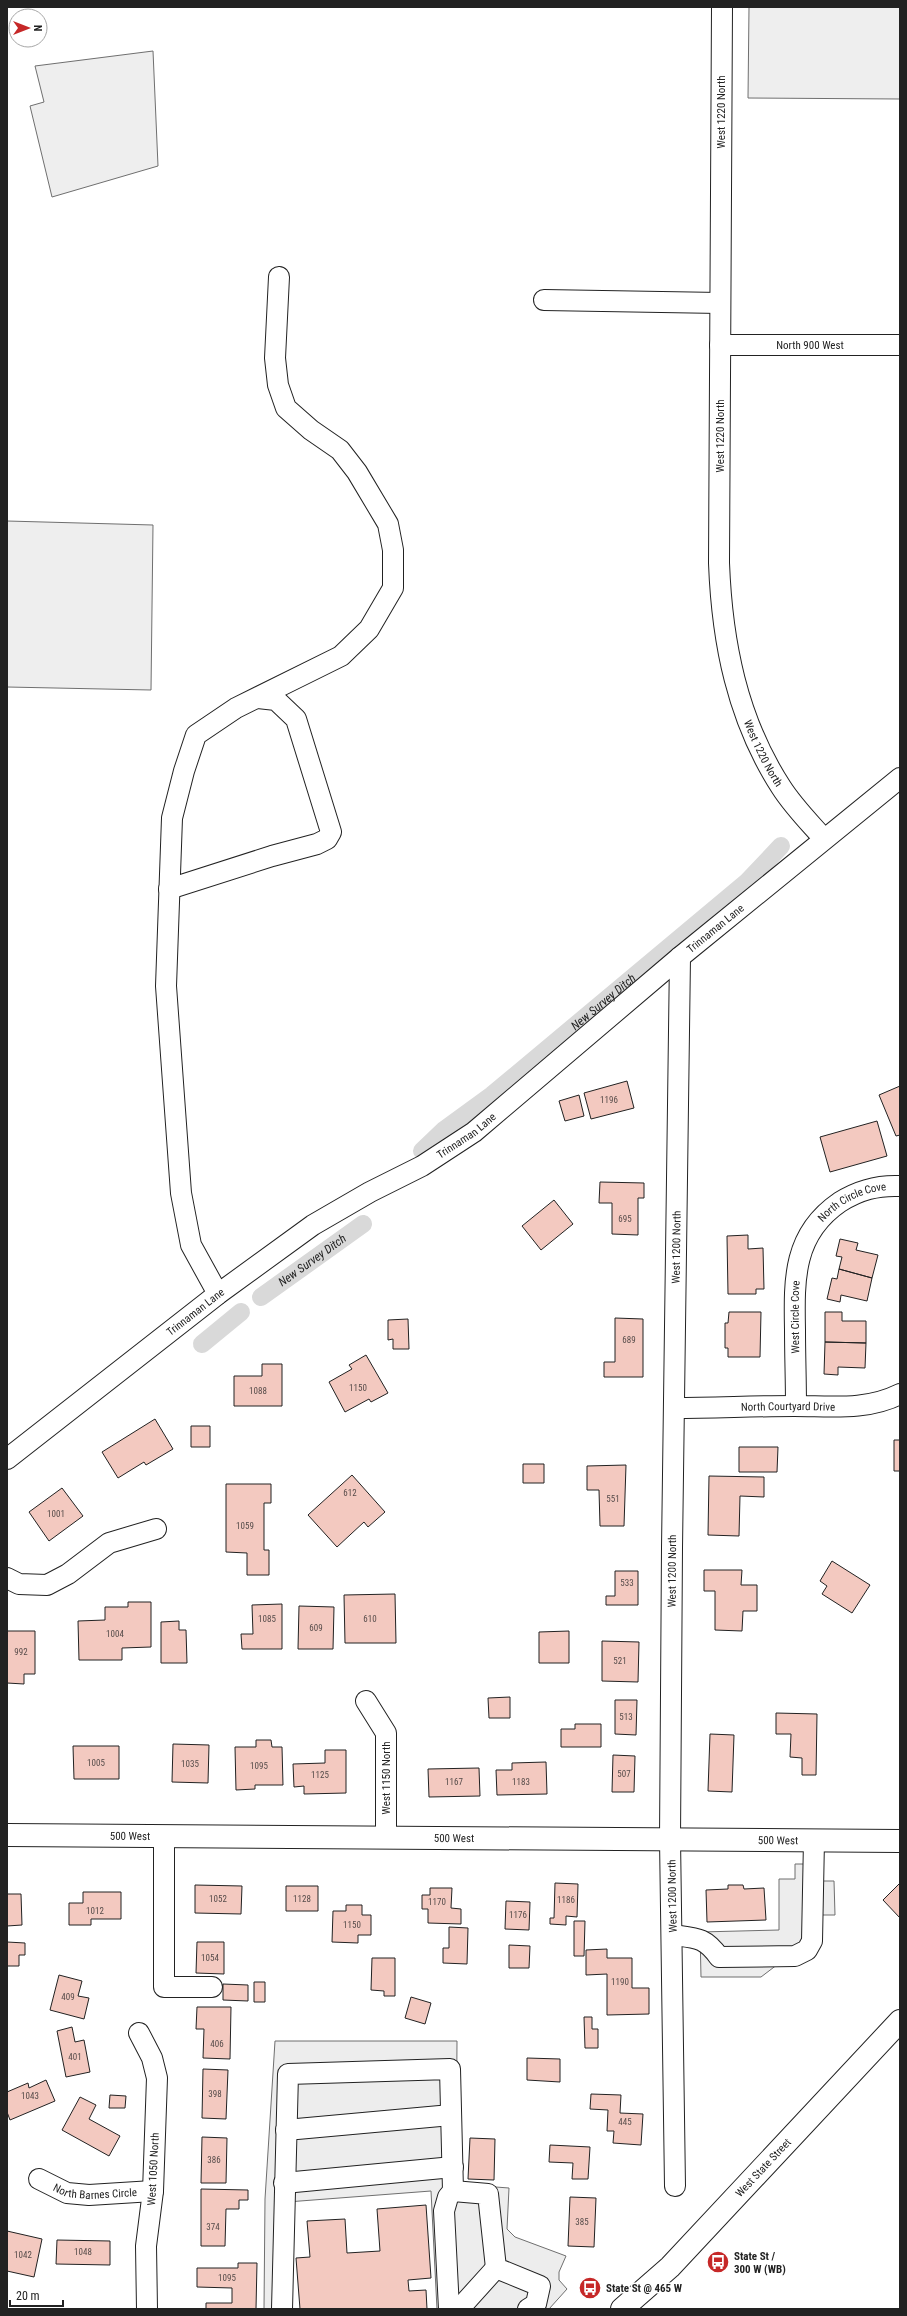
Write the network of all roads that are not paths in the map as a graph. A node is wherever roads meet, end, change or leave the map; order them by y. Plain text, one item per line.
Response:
1 (722, 7) edge
2 (279, 277) dead end
3 (544, 300) dead end
4 (720, 303) junction
5 (720, 345) junction
6 (900, 345) edge
7 (258, 698) junction
8 (900, 778) edge
9 (824, 839) junction
10 (169, 889) junction
11 (680, 957) junction
12 (900, 1186) edge
13 (810, 1230) joint
14 (218, 1294) junction
15 (900, 1394) edge
16 (796, 1406) junction
17 (674, 1408) junction
18 (7, 1459) edge
19 (156, 1529) dead end
20 (7, 1578) edge
21 (366, 1700) dead end
22 (7, 1835) edge
23 (164, 1836) junction
24 (386, 1837) junction
25 (670, 1839) junction
26 (814, 1840) junction
27 (900, 1842) edge
28 (673, 1934) junction
29 (212, 1987) dead end
30 (900, 2021) edge
31 (139, 2033) dead end
32 (451, 2115) junction
33 (286, 2130) junction
34 (453, 2167) junction
35 (39, 2180) dead end
36 (284, 2183) junction
37 (675, 2186) dead end
38 (153, 2191) junction
39 (453, 2191) junction
40 (496, 2268) junction
41 (147, 2309) edge
42 (282, 2309) edge
43 (449, 2309) edge
44 (459, 2309) edge
45 (528, 2309) edge
46 (622, 2309) edge

1 - 4 street, West 1220 North
2 - 7 street
3 - 4 street
4 - 5 street, West 1220 North
5 - 6 street, North 900 West
5 - 9 street, West 1220 North
7 - 10 street
7 - 10 street
8 - 9 street, Trinnaman Lane
9 - 11 street, Trinnaman Lane
10 - 14 street
11 - 14 street, Trinnaman Lane
11 - 17 street, West 1200 North
12 - 13 street, North Circle Cove
13 - 16 street, West Circle Cove
14 - 18 street, Trinnaman Lane
15 - 16 street, North Courtyard Drive
16 - 17 street, North Courtyard Drive
17 - 25 street, West 1200 North
19 - 20 street
21 - 24 street, West 1150 North
22 - 23 main road, 500 West
23 - 24 main road, 500 West
23 - 29 street
24 - 25 main road, 500 West
25 - 26 main road, 500 West
25 - 28 street, West 1200 North
26 - 27 main road, 500 West
26 - 28 street
28 - 37 street, West 1200 North
30 - 46 main road, West State Street
31 - 38 street, West 1050 North
32 - 33 street
32 - 33 street
32 - 34 street
33 - 36 street
34 - 36 street
34 - 39 street
35 - 38 street, North Barnes Circle
36 - 42 street
38 - 41 street, West 1050 North
39 - 40 street
39 - 43 street
40 - 44 street
40 - 45 street

